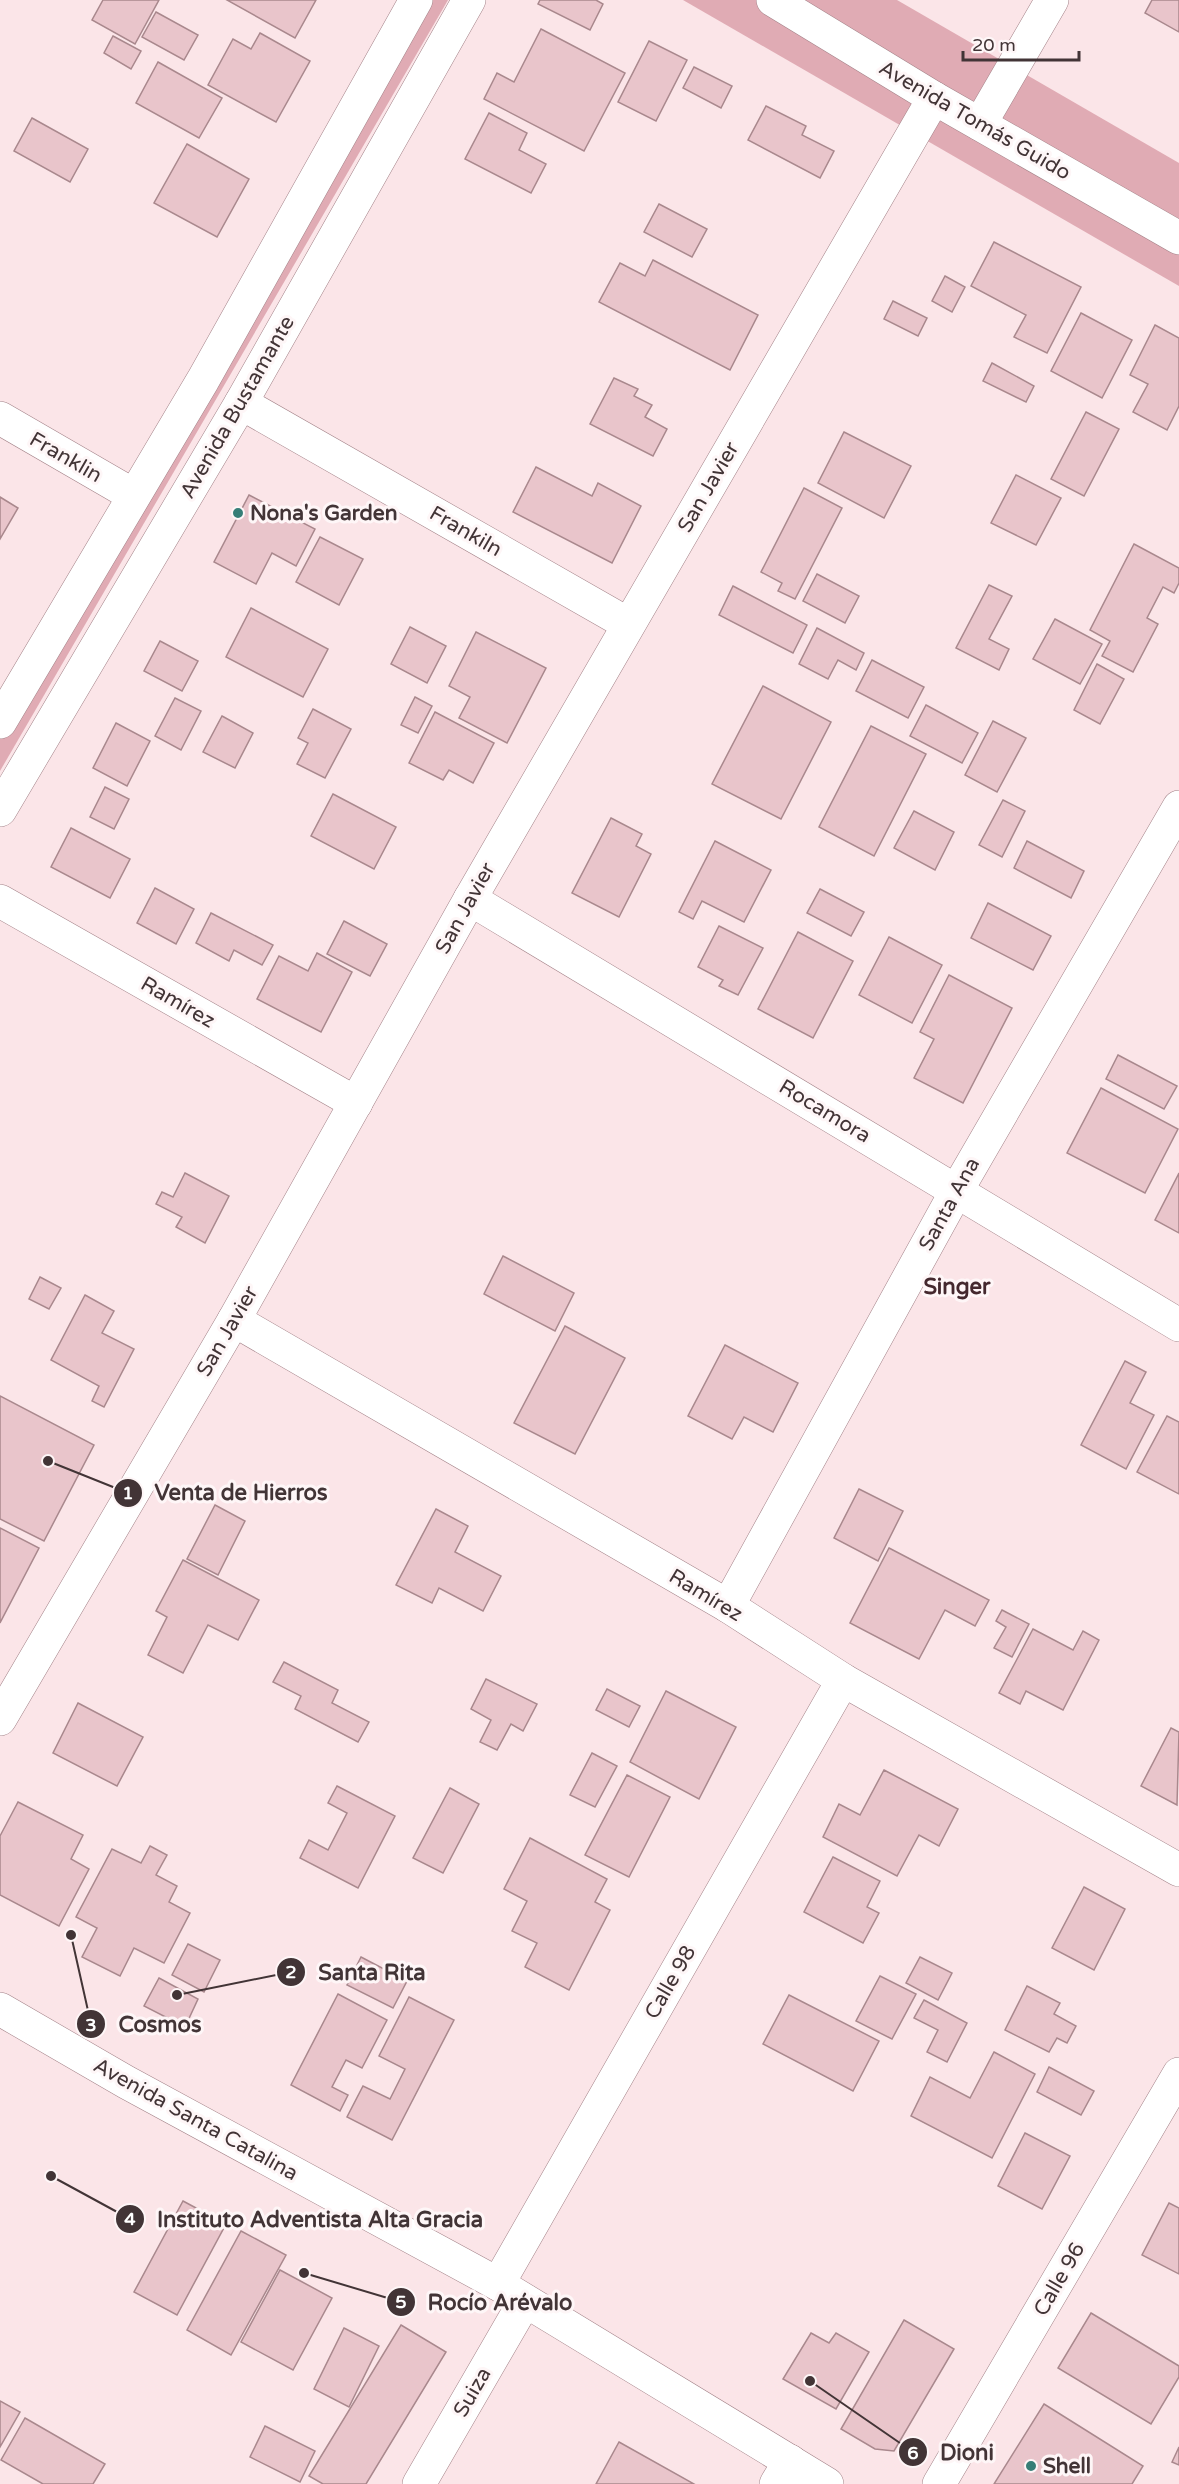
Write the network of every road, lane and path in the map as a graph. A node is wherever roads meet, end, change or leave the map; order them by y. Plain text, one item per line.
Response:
1 (416, 0) edge
2 (469, 0) edge
3 (773, 0) edge
4 (1052, 0) edge
5 (934, 98) junction
6 (980, 124) junction
7 (1179, 238) edge
8 (241, 403) junction
9 (0, 418) edge
10 (133, 495) junction
11 (628, 624) junction
12 (0, 722) edge
13 (1179, 807) edge
14 (0, 810) edge
15 (470, 899) junction
16 (0, 901) edge
17 (356, 1103) junction
18 (957, 1190) junction
19 (234, 1320) junction
20 (1179, 1325) edge
21 (728, 1606) junction
22 (843, 1680) junction
23 (0, 1719) edge
24 (1179, 1870) edge
25 (0, 2009) edge
26 (1179, 2074) edge
27 (512, 2293) junction
28 (783, 2472) edge
29 (419, 2484) edge
30 (827, 2484) edge
31 (939, 2484) edge

1 - 10 street, Avenida Bustamante
2 - 8 street, Avenida Bustamante
3 - 5 street, Avenida Tomás Guido
4 - 6 street
5 - 6 street, Avenida Tomás Guido
5 - 11 street, San Javier
6 - 7 street, Avenida Tomás Guido
8 - 11 street, Frankiln
8 - 14 street, Avenida Bustamante
9 - 10 street, Franklin
10 - 12 street, Avenida Bustamante
11 - 15 street, San Javier
13 - 18 street, Santa Ana
15 - 17 street, San Javier
15 - 18 street, Rocamora
16 - 17 street, Ramírez
17 - 19 street, San Javier
18 - 20 street, Rocamora
18 - 21 street, Santa Ana
19 - 21 street, Ramírez
19 - 23 street, San Javier
21 - 22 street, Ramírez
22 - 24 street, Ramírez
22 - 27 street, Calle 98
25 - 27 street, Avenida Santa Catalina
26 - 31 street, Calle 96
27 - 28 street, Avenida Santa Catalina
27 - 29 street, Suiza
28 - 30 street, Avenida Santa Catalina

